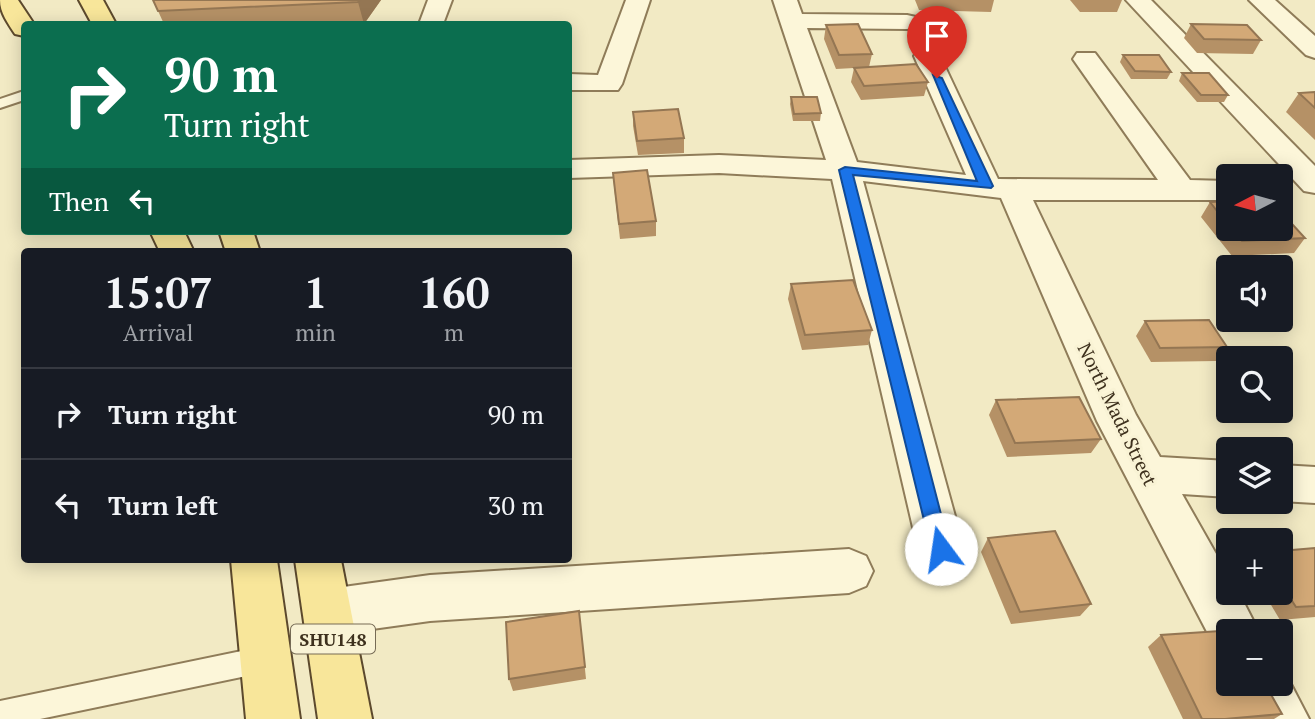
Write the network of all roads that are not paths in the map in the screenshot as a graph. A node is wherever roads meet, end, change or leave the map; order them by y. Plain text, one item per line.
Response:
1 (6, 0) edge
2 (90, 0) edge
3 (440, 0) edge
4 (638, 0) edge
5 (1139, 0) edge
6 (1261, 0) edge
7 (788, 10) edge
8 (102, 21) edge
9 (432, 21) edge
10 (907, 22) dead end
11 (21, 24) edge
12 (1315, 50) edge
13 (927, 56) dead end
14 (1086, 59) dead end
15 (572, 82) edge
16 (21, 96) edge
17 (0, 104) edge
18 (572, 169) edge
19 (845, 170) junction
20 (1315, 184) edge
21 (999, 188) junction
22 (1181, 190) junction
23 (1216, 190) edge
24 (1293, 190) edge
25 (1315, 190) edge
26 (1147, 474) junction
27 (1216, 478) edge
28 (1293, 484) edge
29 (1315, 485) edge
30 (941, 549) dead end
31 (254, 563) edge
32 (319, 563) edge
33 (849, 571) dead end
34 (329, 612) junction
35 (1227, 619) edge
36 (267, 659) junction
37 (1270, 696) edge
38 (0, 714) edge
39 (273, 719) edge
40 (345, 719) edge
41 (1282, 719) edge

1 - 11 main road
2 - 8 main road
3 - 9 street
4 - 15 street
5 - 20 street
6 - 12 street
7 - 10 street
7 - 19 street
13 - 21 street, North Mada Street
14 - 22 street
16 - 17 lane
18 - 19 street
19 - 21 street
19 - 30 street
21 - 22 street
21 - 26 street, North Mada Street
22 - 23 street
24 - 25 street
26 - 27 street
26 - 35 street, North Mada Street
28 - 29 street
31 - 36 main road, SHU148
32 - 34 main road, SHU148
33 - 34 street
34 - 40 main road, SHU148
36 - 38 lane
36 - 39 main road, SHU148
37 - 41 street

